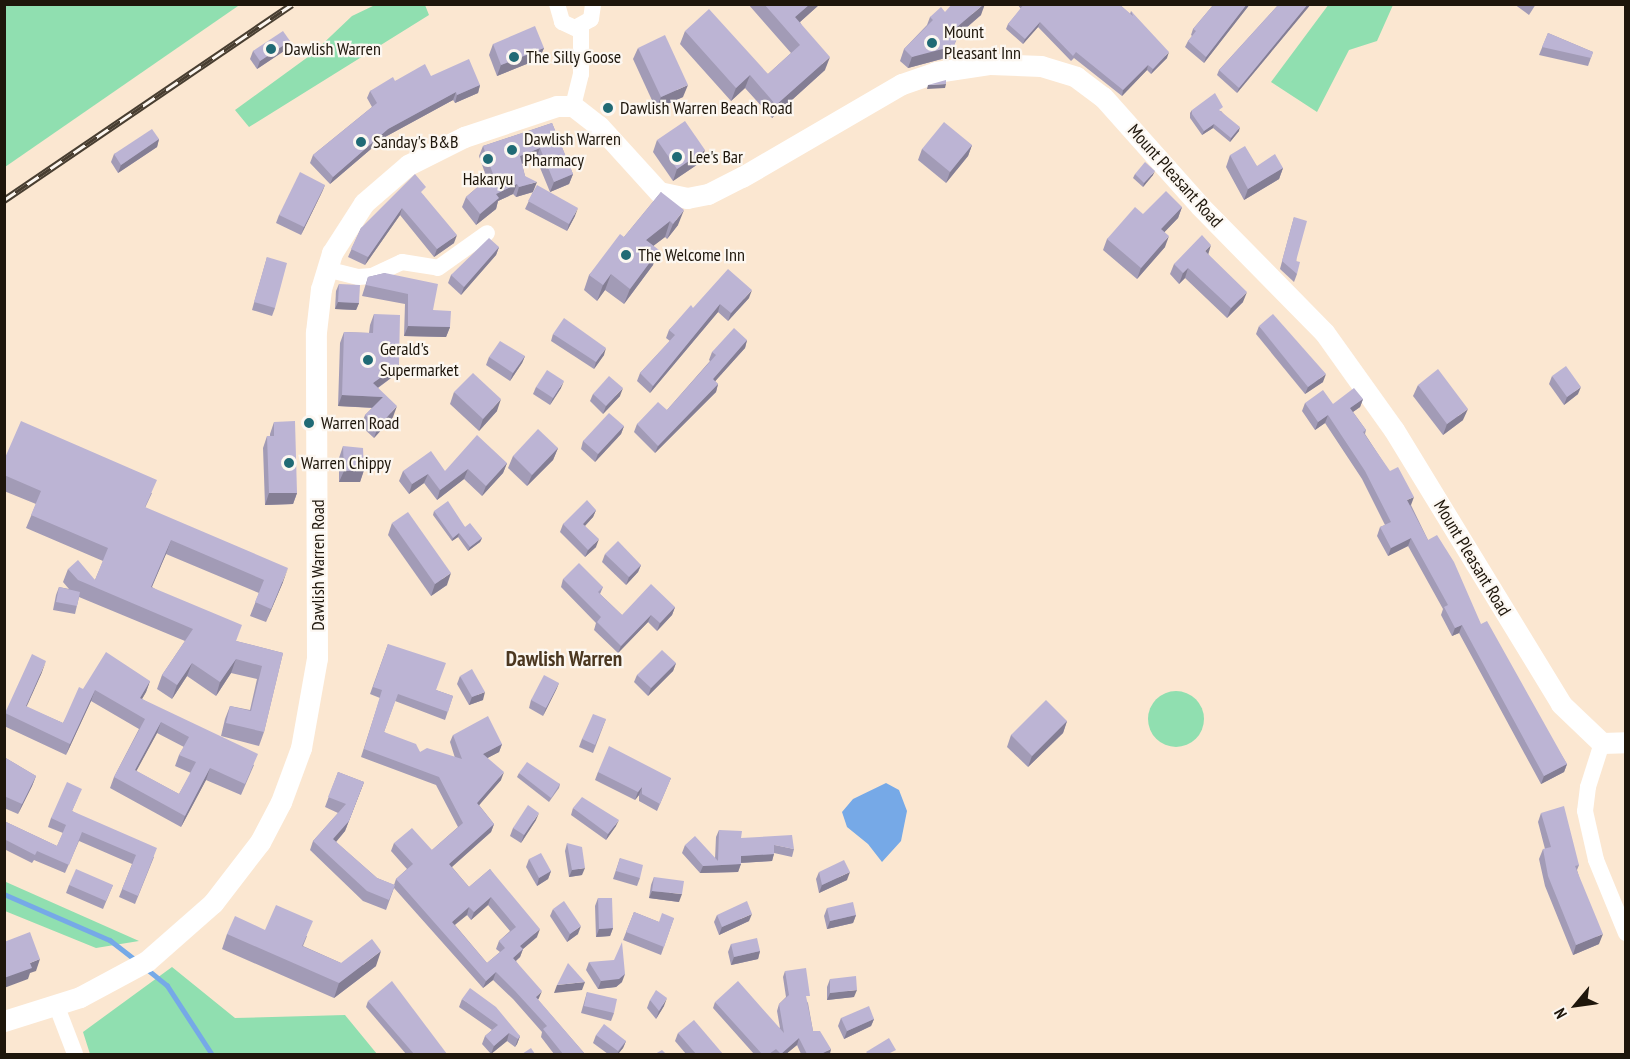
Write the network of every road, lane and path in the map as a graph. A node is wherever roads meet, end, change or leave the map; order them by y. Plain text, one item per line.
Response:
1 (556, 4) edge
2 (593, 4) edge
3 (581, 27) junction
4 (573, 106) junction
5 (487, 233) dead end
6 (326, 269) junction
7 (1626, 742) edge
8 (1602, 743) junction
9 (1626, 933) edge
10 (57, 1007) junction
11 (4, 1021) edge
12 (75, 1054) edge

1 - 3 street
2 - 3 street
3 - 4 street
4 - 6 street, Dawlish Warren Road
4 - 8 street, Mount Pleasant Road
5 - 6 street
6 - 10 street, Dawlish Warren Road
7 - 8 street
8 - 9 street
10 - 11 street, Dawlish Warren Road
10 - 12 street

